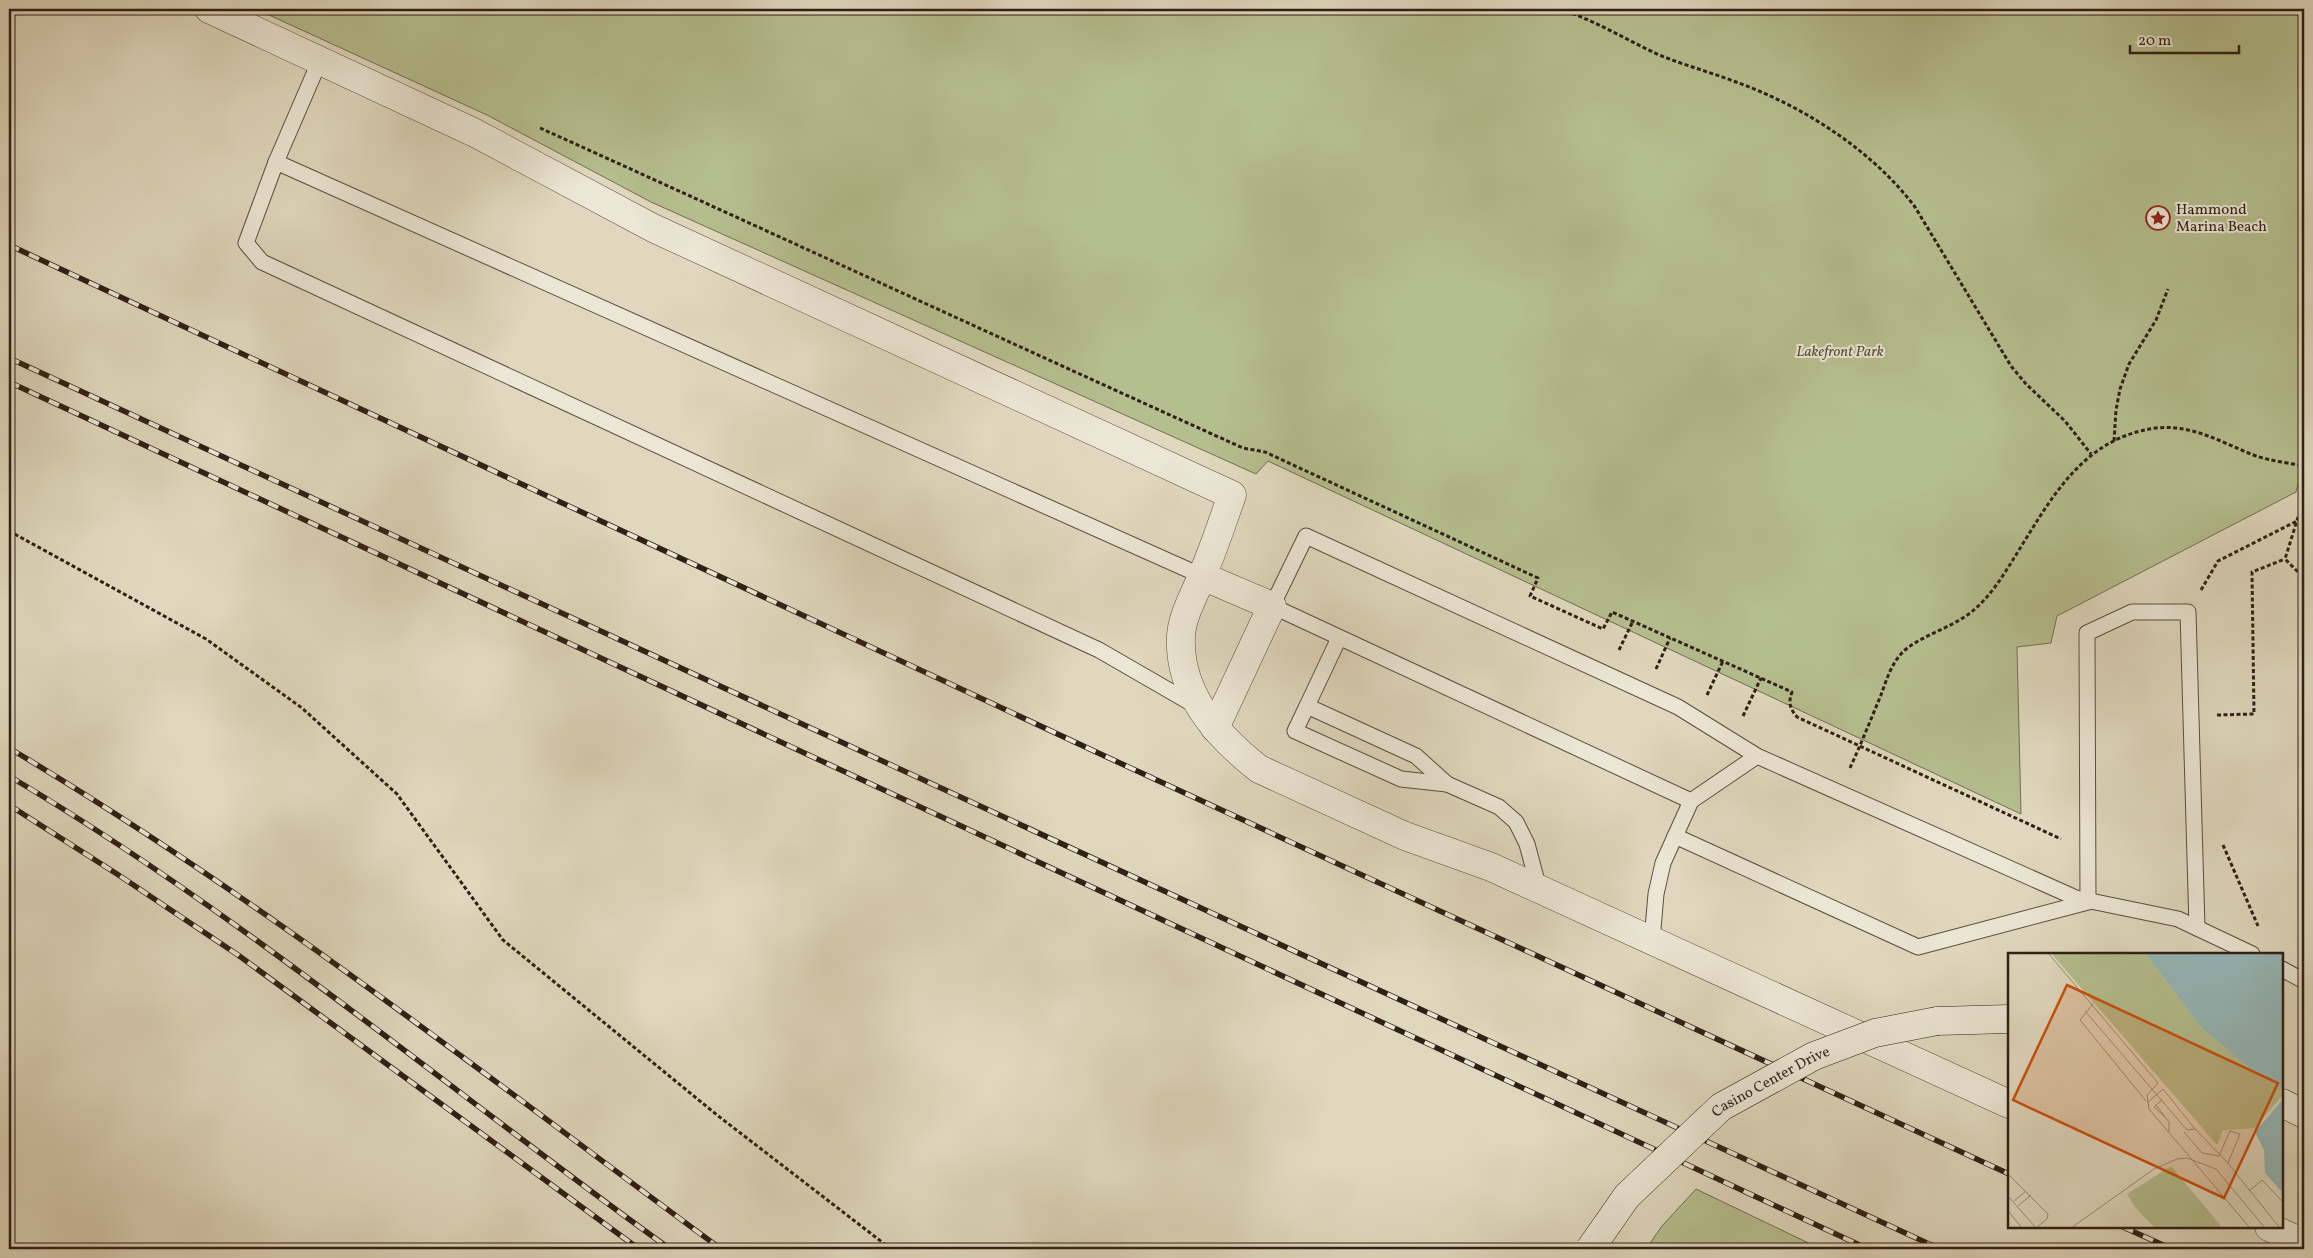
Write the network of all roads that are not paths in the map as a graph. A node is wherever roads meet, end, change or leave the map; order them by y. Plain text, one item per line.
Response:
1 (209, 9) edge
2 (320, 60) junction
3 (276, 162) junction
4 (1202, 576) junction
5 (1272, 606) junction
6 (1339, 638) junction
7 (1307, 706) junction
8 (1207, 718) junction
9 (1758, 756) junction
10 (1448, 784) junction
11 (1691, 801) junction
12 (1675, 836) junction
13 (1539, 889) junction
14 (2088, 902) junction
15 (2197, 928) junction
16 (1652, 940) junction
17 (2250, 953) edge
18 (2283, 970) edge
19 (2304, 981) edge
20 (2008, 1019) edge
21 (2008, 1104) edge
22 (2283, 1104) edge
23 (2304, 1114) edge
24 (2271, 1228) edge
25 (2304, 1243) edge
26 (1590, 1249) edge

1 - 2 street
2 - 3 lane
2 - 4 street
3 - 4 lane
3 - 8 lane
4 - 5 street
4 - 8 street
5 - 6 lane
5 - 8 street
5 - 9 lane
6 - 7 lane
6 - 11 lane
7 - 10 lane
7 - 10 lane
8 - 13 street
9 - 11 lane
9 - 14 lane
10 - 13 lane
11 - 12 lane
12 - 14 lane
12 - 16 lane
13 - 16 street
14 - 15 lane
14 - 15 lane
15 - 17 lane
16 - 21 street
18 - 19 lane
20 - 26 street, Casino Center Drive, bridge
22 - 23 street
24 - 25 street

